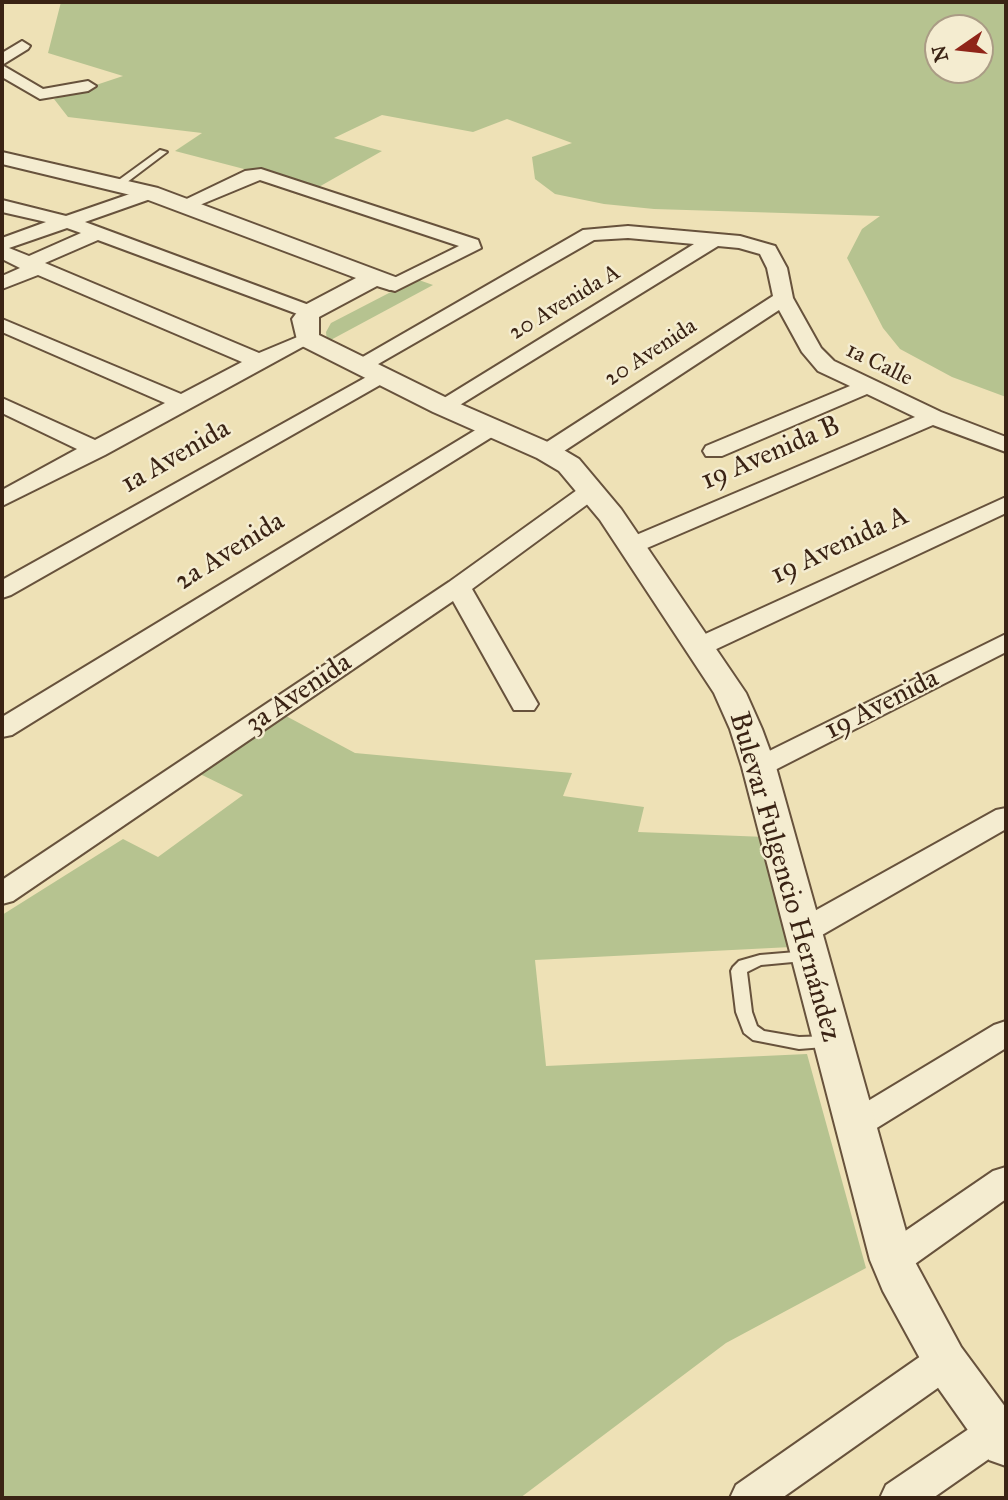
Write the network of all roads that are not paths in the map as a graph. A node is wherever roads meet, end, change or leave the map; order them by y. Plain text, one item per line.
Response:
1 (22, 46) dead end
2 (2, 60) edge
3 (2, 70) edge
4 (88, 86) dead end
5 (163, 152) dead end
6 (2, 158) edge
7 (119, 184) junction
8 (150, 193) junction
9 (183, 205) junction
10 (2, 206) edge
11 (68, 222) junction
12 (98, 233) junction
13 (590, 234) joint
14 (714, 240) junction
15 (2, 244) edge
16 (2, 252) edge
17 (32, 266) junction
18 (386, 281) junction
19 (2, 284) edge
20 (783, 298) junction
21 (2, 325) edge
22 (307, 327) junction
23 (259, 361) junction
24 (368, 371) junction
25 (865, 387) junction
26 (184, 403) junction
27 (2, 405) edge
28 (442, 406) junction
29 (933, 418) junction
30 (492, 428) junction
31 (1006, 445) edge
32 (97, 450) junction
33 (714, 451) dead end
34 (547, 452) junction
35 (593, 490) junction
36 (4, 496) edge
37 (1006, 504) edge
38 (631, 546) junction
39 (458, 587) junction
40 (2, 590) edge
41 (1006, 642) edge
42 (701, 646) junction
43 (524, 704) dead end
44 (2, 729) edge
45 (759, 767) junction
46 (1006, 817) edge
47 (2, 894) edge
48 (807, 944) junction
49 (1006, 1033) edge
50 (831, 1042) junction
51 (855, 1125) junction
52 (1006, 1181) edge
53 (892, 1260) junction
54 (945, 1361) junction
55 (1001, 1438) edge
56 (750, 1498) edge
57 (900, 1498) edge

1 - 2 street
3 - 4 street
5 - 7 lane
6 - 7 street
7 - 8 street
8 - 9 street
8 - 11 street
9 - 18 street
9 - 18 street
10 - 11 street
11 - 12 street
11 - 15 street
12 - 17 street
12 - 22 street
13 - 14 street, 1a Calle
13 - 24 street, 1a Avenida
14 - 20 street, 1a Calle
14 - 28 street, 20 Avenida A
16 - 17 street
17 - 19 street
17 - 23 street
18 - 22 street
20 - 25 street, 1a Calle
20 - 34 street, 20 Avenida
21 - 26 street
22 - 23 street
22 - 24 street, Bulevar Fulgencio Hernández
23 - 26 street
24 - 28 street, Bulevar Fulgencio Hernández
24 - 40 street, 1a Avenida
25 - 29 street, 1a Calle
25 - 33 street
26 - 32 street
27 - 32 street
28 - 30 street, Bulevar Fulgencio Hernández
29 - 31 street, 1a Calle
29 - 38 street, 19 Avenida B
30 - 34 street, Bulevar Fulgencio Hernández
30 - 44 street, 2a Avenida
32 - 36 street
34 - 35 street, Bulevar Fulgencio Hernández
35 - 38 street, Bulevar Fulgencio Hernández
35 - 39 street, 3a Avenida
37 - 42 street, 19 Avenida A
38 - 42 street, Bulevar Fulgencio Hernández
39 - 43 street
39 - 47 street, 3a Avenida
41 - 45 street, 19 Avenida
42 - 45 street, Bulevar Fulgencio Hernández
45 - 48 street, Bulevar Fulgencio Hernández
46 - 48 street
48 - 50 street, Bulevar Fulgencio Hernández
48 - 50 lane
49 - 51 street
50 - 51 street, Bulevar Fulgencio Hernández
51 - 53 street, Bulevar Fulgencio Hernández
52 - 53 street
53 - 54 street, Bulevar Fulgencio Hernández
54 - 55 street, Bulevar Fulgencio Hernández
54 - 56 street
55 - 57 street

